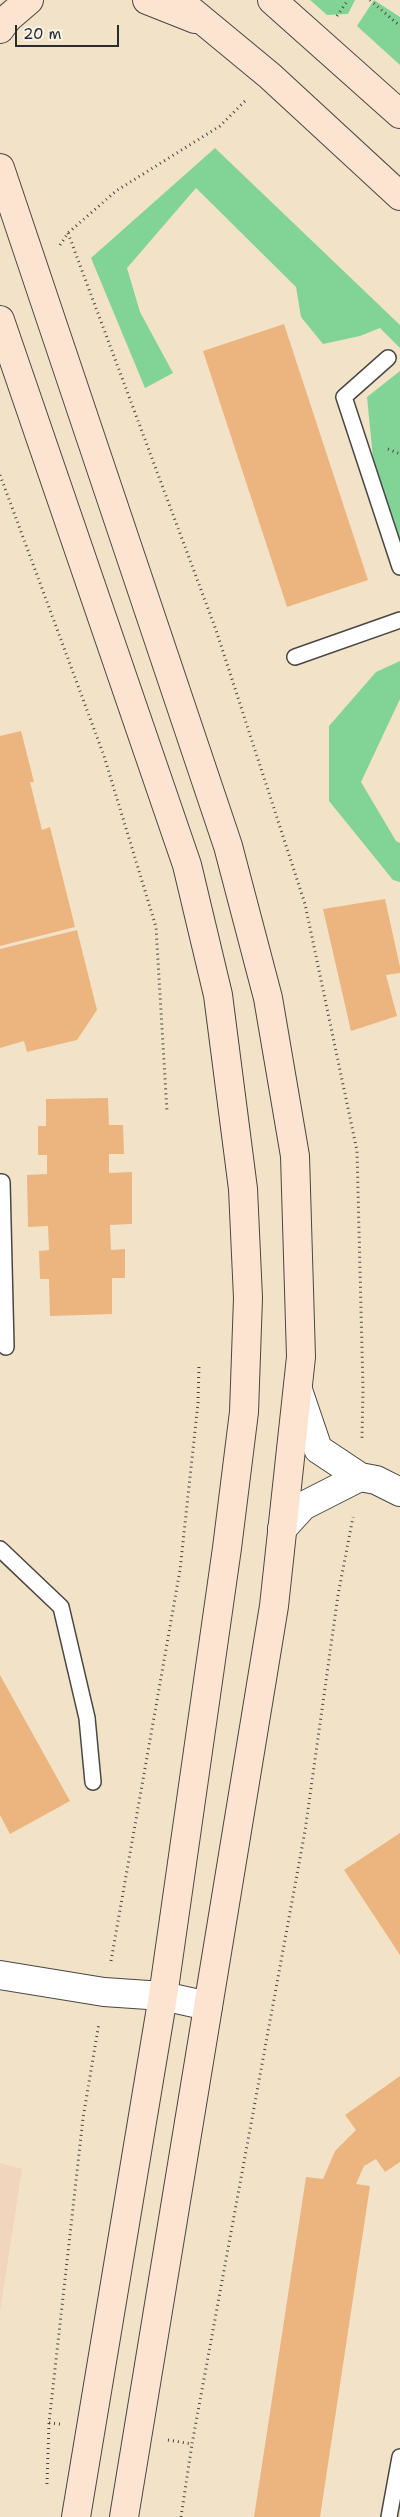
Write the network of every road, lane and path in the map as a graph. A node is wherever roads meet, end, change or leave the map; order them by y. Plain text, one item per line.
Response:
1 (29, 0) edge
2 (147, 0) edge
3 (178, 0) edge
4 (272, 0) edge
5 (348, 0) edge
6 (370, 0) edge
7 (342, 24) dead end
8 (210, 25) junction
9 (400, 26) edge
10 (0, 29) edge
11 (270, 76) junction
12 (400, 114) edge
13 (0, 168) edge
14 (400, 196) edge
15 (33, 266) junction
16 (0, 320) edge
17 (388, 358) dead end
18 (0, 475) edge
19 (400, 567) edge
20 (400, 620) edge
21 (295, 657) dead end
22 (167, 1112) dead end
23 (0, 1182) edge
24 (6, 1347) dead end
25 (199, 1366) dead end
26 (298, 1390) junction
27 (360, 1478) junction
28 (400, 1492) edge
29 (282, 1529) junction
30 (0, 1549) edge
31 (94, 1782) dead end
32 (0, 1976) edge
33 (104, 1992) junction
34 (163, 1996) junction
35 (208, 2006) junction
36 (192, 2444) dead end
37 (400, 2457) edge
38 (47, 2489) dead end
39 (76, 2517) edge
40 (124, 2517) edge
41 (181, 2517) edge
42 (389, 2517) edge

1 - 10 street
2 - 8 street
3 - 8 street
4 - 12 street
5 - 7 path
6 - 9 path
8 - 11 street
11 - 14 street
11 - 15 path
13 - 15 street
15 - 26 street
16 - 34 street
17 - 19 lane
18 - 22 path
20 - 21 lane
23 - 24 lane
25 - 33 path
26 - 27 street
26 - 29 street
27 - 28 street
27 - 29 street
29 - 35 street
30 - 31 lane
32 - 33 street
33 - 34 street
33 - 38 path
34 - 35 street
34 - 39 street
35 - 40 street
36 - 41 path
37 - 42 lane

